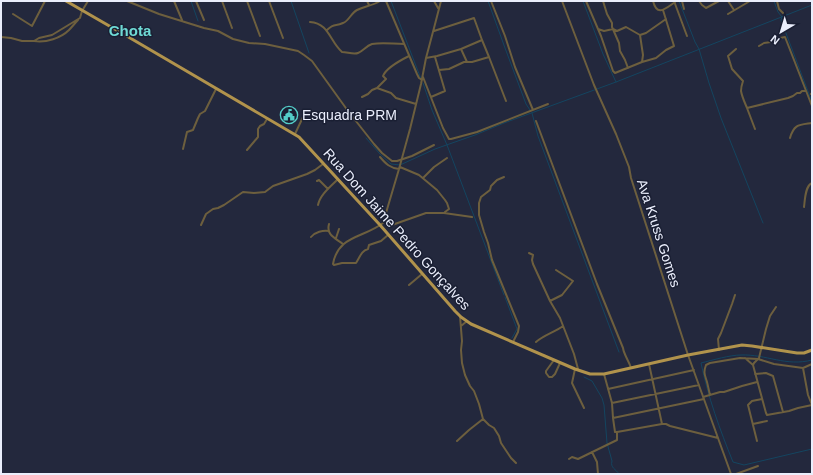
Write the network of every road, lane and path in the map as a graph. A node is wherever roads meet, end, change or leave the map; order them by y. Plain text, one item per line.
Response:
1 (45, 1) edge
2 (66, 1) edge
3 (88, 1) edge
4 (127, 1) edge
5 (174, 1) edge
6 (196, 1) edge
7 (222, 1) edge
8 (247, 1) edge
9 (269, 1) edge
10 (367, 1) edge
11 (380, 1) edge
12 (386, 1) edge
13 (434, 1) edge
14 (440, 1) edge
15 (491, 1) edge
16 (562, 1) edge
17 (586, 1) edge
18 (603, 1) edge
19 (653, 1) edge
20 (682, 1) edge
21 (700, 1) edge
22 (719, 1) edge
23 (728, 1) edge
24 (750, 1) edge
25 (777, 1) edge
26 (674, 2) edge
27 (369, 5) junction
28 (438, 8) junction
29 (684, 9) dead end
30 (82, 10) junction
31 (663, 10) junction
32 (734, 10) junction
33 (783, 13) dead end
34 (13, 14) dead end
35 (728, 14) dead end
36 (80, 18) junction
37 (666, 19) junction
38 (204, 20) dead end
39 (182, 21) junction
40 (310, 22) dead end
41 (232, 28) dead end
42 (598, 29) junction
43 (613, 29) junction
44 (327, 30) junction
45 (434, 31) junction
46 (640, 35) junction
47 (260, 36) dead end
48 (687, 36) dead end
49 (1, 37) edge
50 (283, 38) dead end
51 (482, 40) junction
52 (34, 41) junction
53 (404, 44) junction
54 (759, 46) dead end
55 (461, 49) junction
56 (736, 49) dead end
57 (409, 56) junction
58 (435, 57) junction
59 (490, 57) junction
60 (426, 58) junction
61 (466, 62) junction
62 (642, 62) junction
63 (628, 68) junction
64 (439, 70) junction
65 (422, 78) junction
66 (217, 88) junction
67 (377, 88) junction
68 (806, 91) junction
69 (362, 97) dead end
70 (431, 97) junction
71 (506, 101) dead end
72 (416, 104) junction
73 (548, 104) dead end
74 (812, 106) edge
75 (747, 108) junction
76 (533, 110) junction
77 (303, 117) dead end
78 (268, 118) junction
79 (536, 121) dead end
80 (812, 123) edge
81 (755, 129) dead end
82 (295, 134) junction
83 (790, 138) dead end
84 (434, 145) dead end
85 (183, 150) dead end
86 (247, 150) dead end
87 (380, 157) dead end
88 (448, 158) dead end
89 (402, 160) junction
90 (323, 164) junction
91 (399, 168) junction
92 (504, 177) dead end
93 (424, 178) junction
94 (337, 180) junction
95 (317, 181) dead end
96 (812, 183) edge
97 (328, 189) junction
98 (318, 205) dead end
99 (804, 207) dead end
100 (444, 213) junction
101 (472, 216) dead end
102 (384, 218) junction
103 (201, 224) dead end
104 (329, 224) dead end
105 (380, 225) junction
106 (339, 229) dead end
107 (328, 231) junction
108 (388, 235) junction
109 (311, 236) dead end
110 (336, 238) junction
111 (343, 244) junction
112 (530, 253) dead end
113 (556, 270) dead end
114 (422, 274) junction
115 (409, 285) dead end
116 (735, 295) dead end
117 (550, 301) junction
118 (776, 307) dead end
119 (460, 316) junction
120 (467, 321) junction
121 (461, 326) junction
122 (563, 326) junction
123 (513, 342) junction
124 (536, 342) dead end
125 (761, 348) junction
126 (719, 350) junction
127 (812, 350) edge
128 (688, 355) junction
129 (745, 358) junction
130 (759, 359) junction
131 (554, 360) junction
132 (560, 363) junction
133 (649, 364) junction
134 (812, 364) edge
135 (753, 365) junction
136 (631, 368) junction
137 (803, 368) junction
138 (577, 370) junction
139 (694, 370) junction
140 (604, 374) junction
141 (755, 374) junction
142 (652, 380) junction
143 (757, 382) junction
144 (699, 385) junction
145 (608, 389) junction
146 (655, 394) junction
147 (709, 395) junction
148 (704, 398) junction
149 (762, 399) junction
150 (612, 403) junction
151 (812, 405) edge
152 (584, 408) dead end
153 (658, 409) junction
154 (783, 412) junction
155 (613, 418) junction
156 (483, 419) junction
157 (767, 421) dead end
158 (662, 424) junction
159 (753, 424) junction
160 (617, 432) junction
161 (718, 438) junction
162 (457, 441) dead end
163 (757, 441) dead end
164 (592, 452) junction
165 (569, 459) dead end
166 (516, 463) dead end
167 (758, 466) dead end
168 (598, 474) edge
169 (731, 474) edge
170 (736, 474) edge

1 - 34 street
2 - 30 main road, Rua Dom Jaime Pedro Gonçalves
3 - 30 street
4 - 39 street
5 - 39 street
6 - 38 street
7 - 41 street
8 - 47 street
9 - 50 street
10 - 27 street
11 - 27 street
12 - 53 street
13 - 28 street
14 - 28 street
15 - 76 street
16 - 128 street, Ava Kruss Gomes
17 - 42 street
18 - 43 street
19 - 31 street
20 - 29 street
21 - 22 street
23 - 32 street
24 - 32 street
25 - 33 street
26 - 31 street
26 - 48 street
27 - 44 street
28 - 45 street
30 - 36 street
30 - 66 main road, Rua Dom Jaime Pedro Gonçalves
31 - 37 street
32 - 35 street
36 - 52 street
36 - 52 street
37 - 46 street
37 - 62 street
39 - 89 street
40 - 44 street
42 - 43 street
42 - 63 street
43 - 46 street
43 - 63 street
44 - 53 street
45 - 51 street
45 - 60 street
46 - 62 street
49 - 52 street
51 - 55 street
51 - 59 street
53 - 57 street
54 - 68 street
55 - 58 street
55 - 61 street
56 - 75 street
57 - 65 street
57 - 67 street
58 - 60 street
58 - 64 street
59 - 61 street
59 - 71 street
60 - 65 street
61 - 64 street
62 - 63 street
64 - 70 street
65 - 70 street
65 - 72 street
66 - 78 main road, Rua Dom Jaime Pedro Gonçalves
66 - 85 street
67 - 69 street
67 - 72 street
68 - 74 street
68 - 75 street
70 - 76 street
72 - 89 street
73 - 76 street
75 - 81 street
77 - 82 street
78 - 82 main road, Rua Dom Jaime Pedro Gonçalves
78 - 86 street
79 - 136 street
80 - 83 street
82 - 90 main road, Rua Dom Jaime Pedro Gonçalves
84 - 89 street
87 - 91 street
88 - 93 street
89 - 91 street
90 - 94 main road, Rua Dom Jaime Pedro Gonçalves
90 - 103 street
91 - 93 street
91 - 102 street
92 - 123 street
93 - 100 street
94 - 97 street
94 - 105 main road, Rua Dom Jaime Pedro Gonçalves
95 - 97 street
96 - 99 street
97 - 98 street
100 - 101 street
100 - 102 street
102 - 105 street
104 - 107 street
105 - 108 main road, Rua Dom Jaime Pedro Gonçalves
105 - 111 street
106 - 110 street
107 - 109 street
107 - 110 street
108 - 111 street
108 - 114 main road, Rua Dom Jaime Pedro Gonçalves
110 - 111 street
112 - 117 street
113 - 117 street
114 - 115 street
114 - 119 main road, Rua Dom Jaime Pedro Gonçalves
116 - 126 street
117 - 122 street
118 - 125 street
119 - 120 main road, Rua Dom Jaime Pedro Gonçalves
119 - 121 street
120 - 121 street
120 - 123 main road, Rua Dom Jaime Pedro Gonçalves
121 - 156 street
122 - 124 street
122 - 138 street
123 - 131 main road, Rua Dom Jaime Pedro Gonçalves
125 - 126 main road, Rua Dom Jaime Pedro Gonçalves
125 - 127 main road, Rua Dom Jaime Pedro Gonçalves
125 - 130 street
126 - 128 main road, Rua Dom Jaime Pedro Gonçalves
128 - 133 main road, Rua Dom Jaime Pedro Gonçalves
128 - 139 street, Ava Kruss Gomes
129 - 130 street
129 - 135 street
129 - 147 street
130 - 135 street
130 - 137 street
131 - 132 main road, Rua Dom Jaime Pedro Gonçalves
131 - 132 street
132 - 138 main road, Rua Dom Jaime Pedro Gonçalves
133 - 136 main road, Rua Dom Jaime Pedro Gonçalves
133 - 142 street
134 - 137 street
135 - 141 street
136 - 140 main road, Rua Dom Jaime Pedro Gonçalves
137 - 151 street
138 - 140 main road, Rua Dom Jaime Pedro Gonçalves
138 - 152 street
139 - 142 street
139 - 144 street, Ava Kruss Gomes
140 - 145 street
141 - 143 street
141 - 154 street
142 - 145 street
142 - 146 street
143 - 147 street
143 - 149 street
144 - 146 street
144 - 148 street, Ava Kruss Gomes
145 - 150 street
146 - 150 street
146 - 153 street
147 - 148 street
148 - 153 street
148 - 161 street, Ava Kruss Gomes
149 - 154 street
149 - 159 street
150 - 155 street
151 - 154 street
153 - 155 street
153 - 158 street
155 - 160 street
156 - 162 street
156 - 166 street
157 - 159 street
158 - 160 street
158 - 161 street
159 - 163 street
160 - 164 street
161 - 169 street, Ava Kruss Gomes
164 - 165 street
164 - 168 street
167 - 170 street

